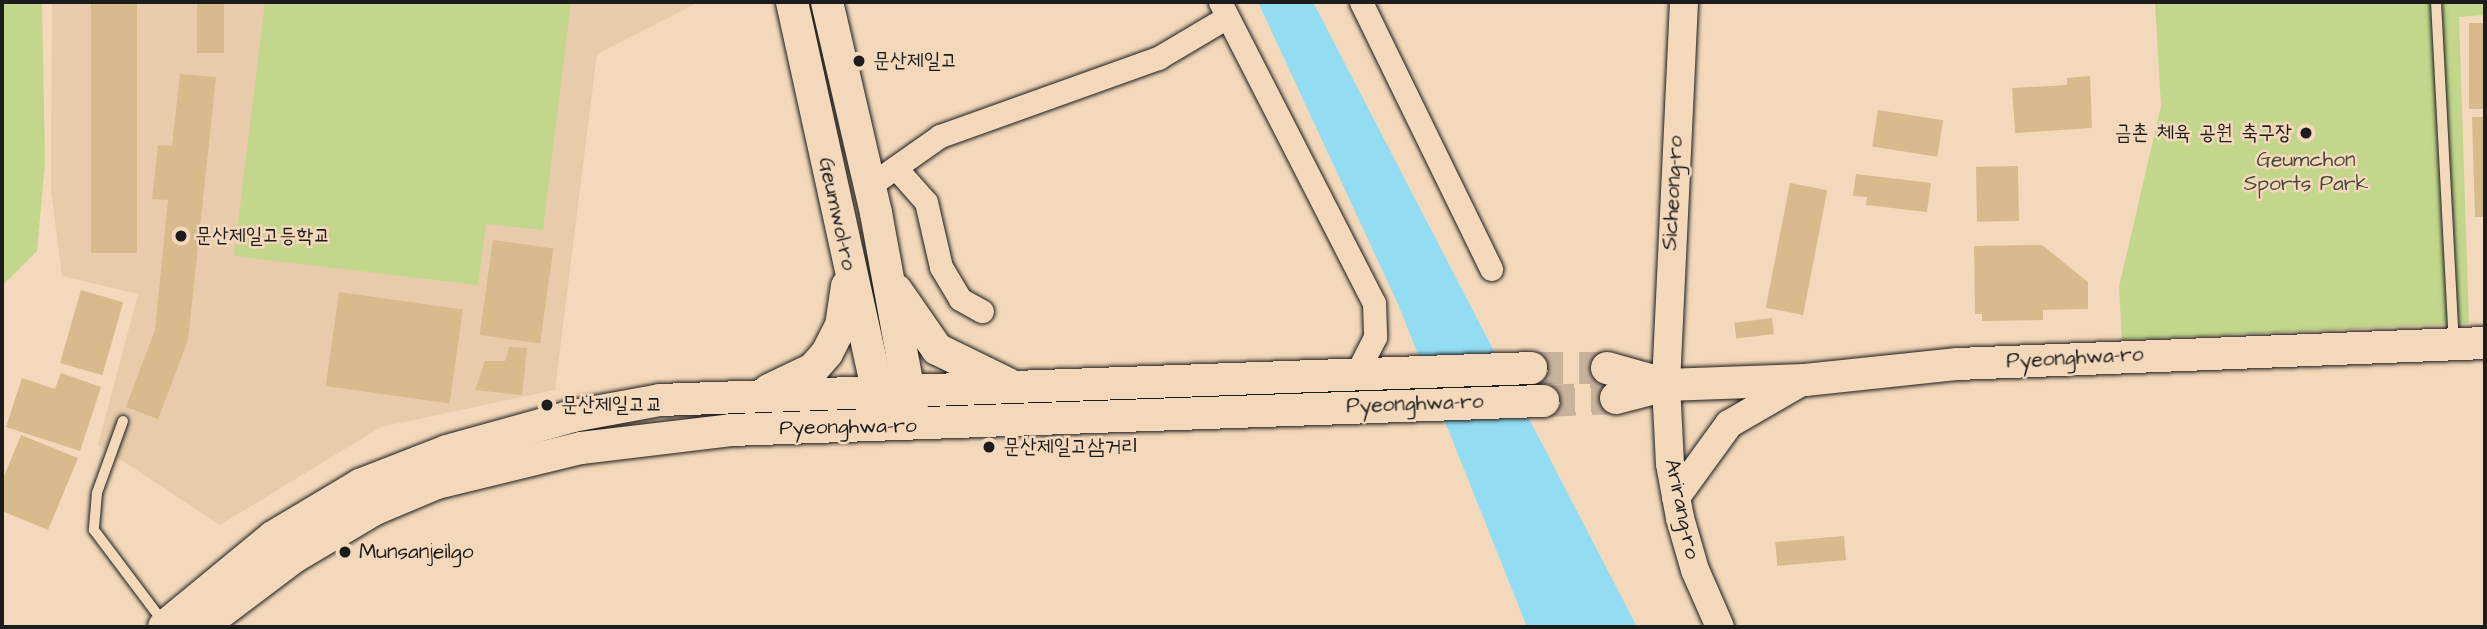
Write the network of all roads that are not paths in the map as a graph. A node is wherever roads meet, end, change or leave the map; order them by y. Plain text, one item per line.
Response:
1 (827, 2) edge
2 (1361, 2) edge
3 (1684, 2) edge
4 (2436, 2) edge
5 (791, 7) edge
6 (1223, 9) edge
7 (896, 167) junction
8 (869, 186) junction
9 (1491, 269) dead end
10 (849, 271) junction
11 (886, 273) junction
12 (982, 311) dead end
13 (2470, 344) edge
14 (1531, 368) tunnel mouth
15 (1607, 368) tunnel mouth
16 (1357, 372) junction
17 (1805, 380) junction
18 (1666, 384) junction
19 (1019, 387) junction
20 (895, 391) junction
21 (756, 396) junction
22 (1616, 398) tunnel mouth
23 (1543, 401) tunnel mouth
24 (122, 421) dead end
25 (898, 426) junction
26 (1676, 497) junction
27 (166, 626) edge
28 (201, 627) edge
29 (1720, 627) edge

1 - 8 main road, Geumwol-ro
2 - 9 street
3 - 18 street, Sicheong-ro
4 - 13 lane
5 - 10 main road, Geumwol-ro
6 - 7 street
6 - 16 street
7 - 8 street
7 - 12 street
8 - 11 main road, Geumwol-ro
10 - 20 main road, Geumwol-ro
10 - 21 main road
11 - 19 main road
11 - 20 main road, Geumwol-ro
13 - 17 main road, Pyeonghwa-ro
14 - 16 main road, Pyeonghwa-ro
15 - 18 main road, Pyeonghwa-ro
16 - 19 main road, Pyeonghwa-ro
17 - 18 main road, Pyeonghwa-ro
17 - 26 street
18 - 22 main road, Pyeonghwa-ro
18 - 26 street, Arirang-ro
19 - 20 main road, Pyeonghwa-ro
20 - 21 main road, Pyeonghwa-ro
20 - 25 main road, Geumwol-ro
21 - 27 main road, Pyeonghwa-ro
23 - 25 main road, Pyeonghwa-ro
24 - 27 lane
25 - 28 main road, Pyeonghwa-ro
26 - 29 street, Arirang-ro

